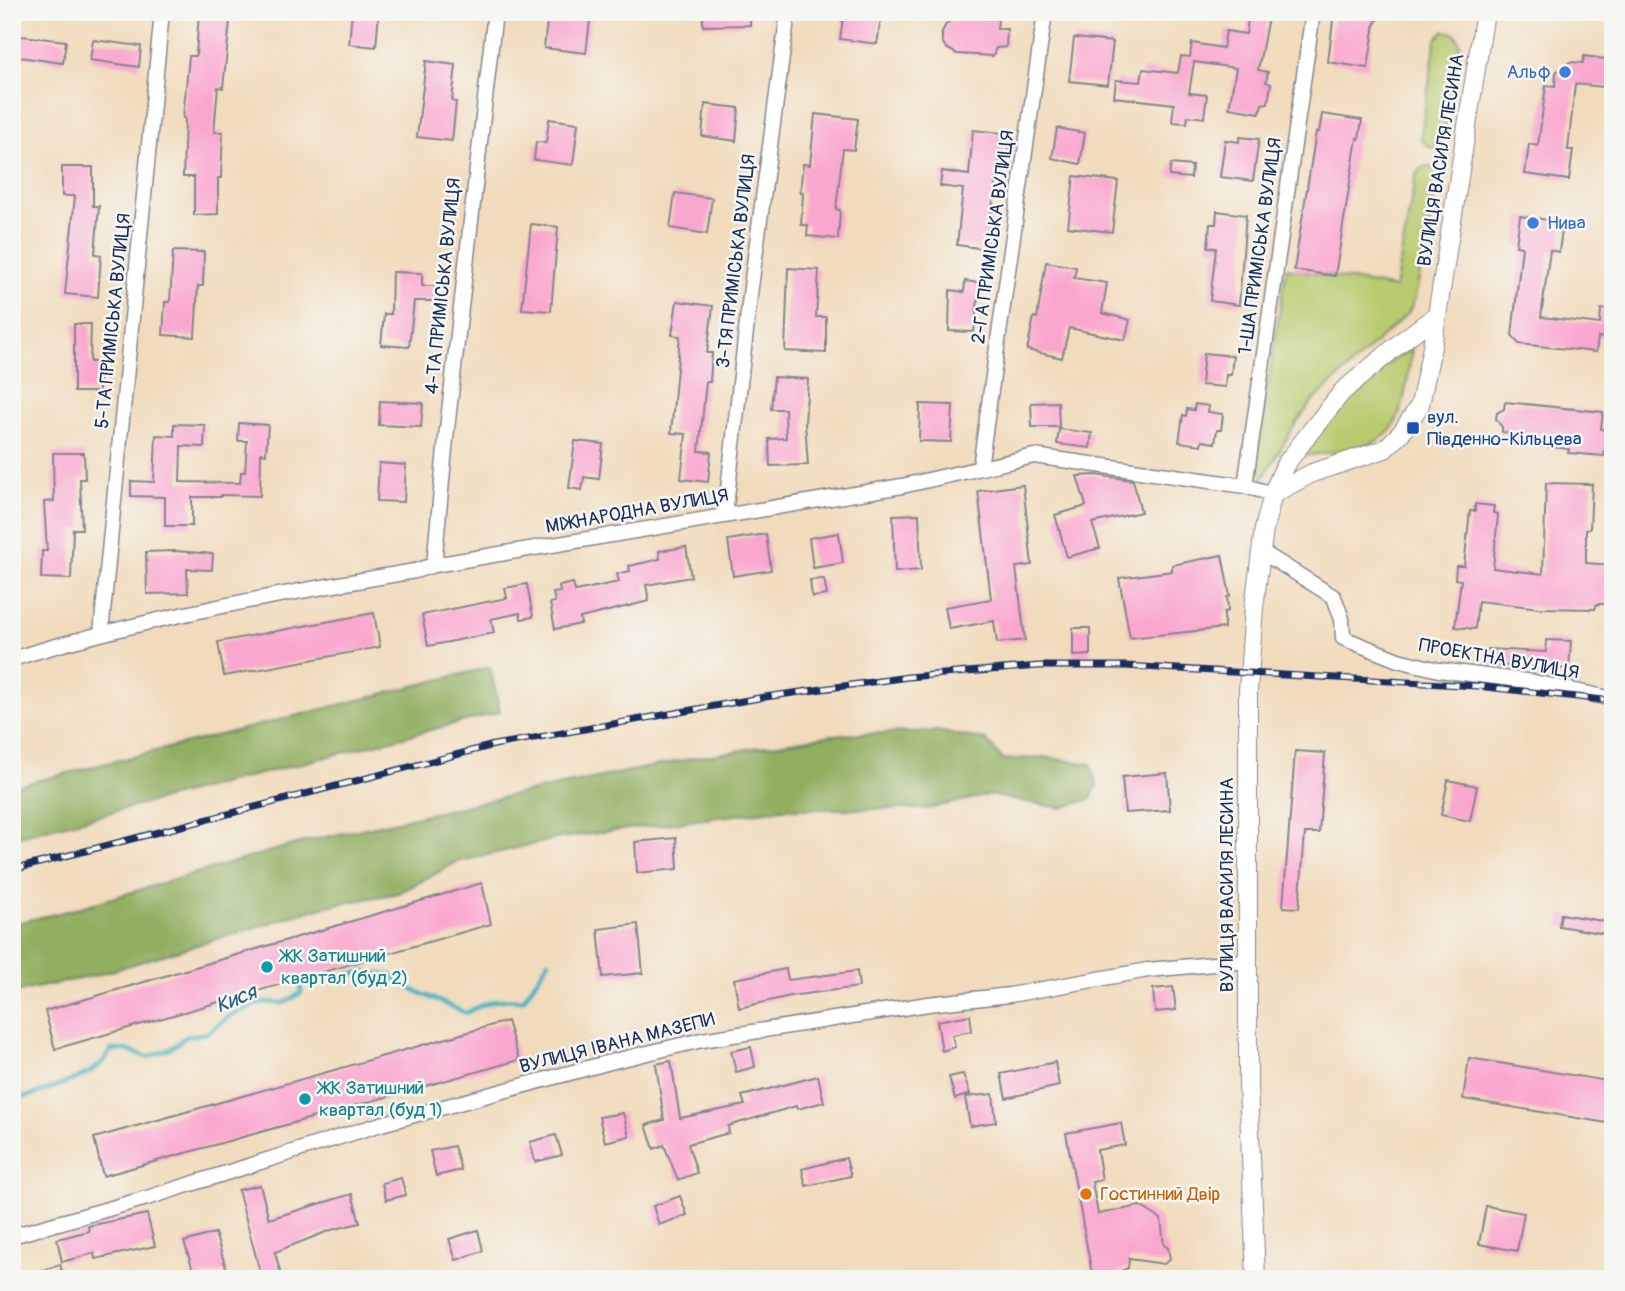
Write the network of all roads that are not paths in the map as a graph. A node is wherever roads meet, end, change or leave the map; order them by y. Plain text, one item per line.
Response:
1 (162, 12) edge
2 (495, 12) edge
3 (788, 12) edge
4 (1045, 12) edge
5 (1313, 12) edge
6 (1486, 12) edge
7 (1437, 315) junction
8 (980, 467) junction
9 (1245, 486) junction
10 (1273, 494) junction
11 (725, 515) junction
12 (1262, 552) junction
13 (434, 565) junction
14 (101, 632) junction
15 (12, 659) edge
16 (1613, 699) edge
17 (1247, 961) junction
18 (12, 1236) edge
19 (1256, 1279) edge

1 - 14 street, 5-ТА ПРИМІСЬКА ВУЛИЦЯ
2 - 13 street, 4-ТА ПРИМІСЬКА ВУЛИЦЯ
3 - 11 street, 3-ТЯ ПРИМІСЬКА ВУЛИЦЯ
4 - 8 street, 2-ГА ПРИМІСЬКА ВУЛИЦЯ
5 - 9 street, 1-ША ПРИМІСЬКА ВУЛИЦЯ
6 - 7 street, ВУЛИЦЯ ВАСИЛЯ ЛЕСИНА
7 - 10 street, ВУЛИЦЯ ВАСИЛЯ ЛЕСИНА
7 - 10 street, ВУЛИЦЯ ВАСИЛЯ ЛЕСИНА
8 - 9 street, МІЖНАРОДНА ВУЛИЦЯ
8 - 11 street, МІЖНАРОДНА ВУЛИЦЯ
9 - 10 street, МІЖНАРОДНА ВУЛИЦЯ
10 - 12 street, ВУЛИЦЯ ВАСИЛЯ ЛЕСИНА
11 - 13 street, МІЖНАРОДНА ВУЛИЦЯ
12 - 16 street, ПРОЕКТНА ВУЛИЦЯ
12 - 17 street, ВУЛИЦЯ ВАСИЛЯ ЛЕСИНА
13 - 14 street, МІЖНАРОДНА ВУЛИЦЯ
14 - 15 street, МІЖНАРОДНА ВУЛИЦЯ
17 - 18 street, ВУЛИЦЯ ІВАНА МАЗЕПИ
17 - 19 street, ВУЛИЦЯ ВАСИЛЯ ЛЕСИНА

